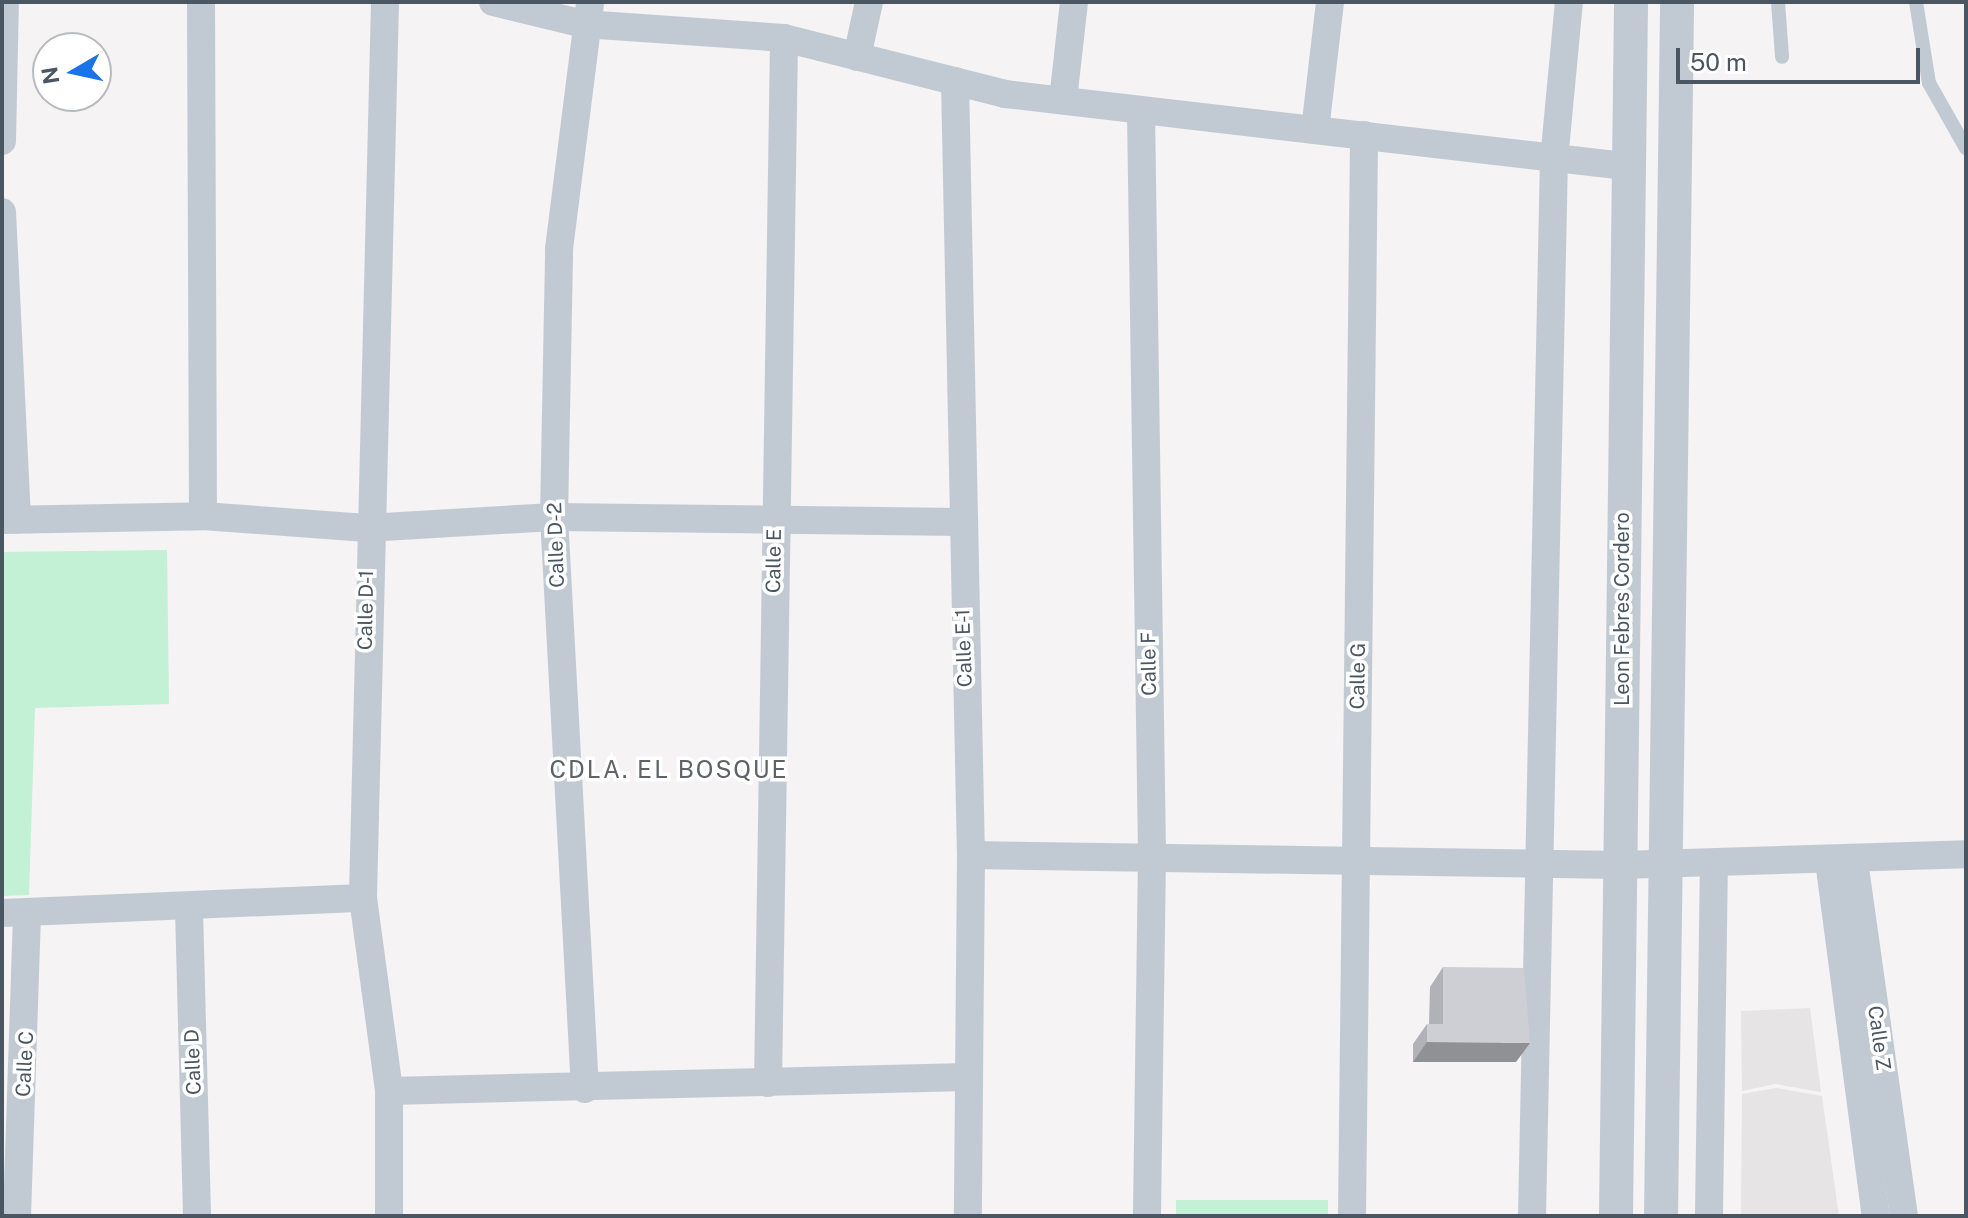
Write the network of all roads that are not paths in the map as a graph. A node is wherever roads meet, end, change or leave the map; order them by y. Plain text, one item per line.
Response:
1 (5, 2) edge
2 (201, 2) edge
3 (385, 2) edge
4 (493, 2) edge
5 (869, 2) edge
6 (1074, 2) edge
7 (1330, 2) edge
8 (1569, 2) edge
9 (1631, 2) edge
10 (1677, 2) edge
11 (1778, 2) edge
12 (1916, 2) edge
13 (587, 13) edge
14 (784, 38) junction
15 (857, 57) junction
16 (1782, 57) dead end
17 (955, 81) junction
18 (1063, 100) junction
19 (1141, 112) junction
20 (1315, 130) junction
21 (1364, 135) junction
22 (2, 141) edge
23 (1966, 148) edge
24 (1554, 160) junction
25 (1624, 166) junction
26 (2, 212) edge
27 (203, 516) junction
28 (554, 517) junction
29 (10, 520) edge
30 (960, 522) junction
31 (774, 525) junction
32 (367, 528) junction
33 (1966, 854) edge
34 (971, 855) junction
35 (1152, 856) junction
36 (1356, 857) junction
37 (1542, 858) junction
38 (1842, 861) junction
39 (1714, 863) junction
40 (1668, 864) junction
41 (1621, 865) junction
42 (363, 898) junction
43 (189, 909) junction
44 (15, 913) edge
45 (967, 1077) junction
46 (768, 1083) junction
47 (585, 1089) junction
48 (389, 1091) junction
49 (17, 1216) edge
50 (197, 1216) edge
51 (389, 1216) edge
52 (968, 1216) edge
53 (1147, 1216) edge
54 (1352, 1216) edge
55 (1532, 1216) edge
56 (1616, 1216) edge
57 (1661, 1216) edge
58 (1709, 1216) edge
59 (1876, 1216) edge
60 (1904, 1216) edge

1 - 22 street
2 - 27 street
3 - 32 street, Calle D-1
4 - 13 street
5 - 15 street
6 - 18 street
7 - 20 street
8 - 24 street
9 - 25 street, Leon Febres Cordero
10 - 40 street
11 - 16 lane
12 - 23 lane
13 - 14 street
13 - 28 street, Calle D-2
14 - 15 street
14 - 31 street, Calle E
15 - 17 street
17 - 18 street
17 - 30 street, Calle E-1
18 - 19 street
19 - 20 street
19 - 35 street, Calle F
20 - 21 street
21 - 24 street
21 - 36 street, Calle G
24 - 25 street
24 - 37 street
25 - 41 street, Leon Febres Cordero
26 - 29 street
27 - 29 street
27 - 32 street
28 - 31 street
28 - 32 street
28 - 47 street, Calle D-2
30 - 31 street
30 - 34 street, Calle E-1
31 - 46 street, Calle E
32 - 42 street, Calle D-1
33 - 38 street
34 - 35 street
34 - 45 street, Calle E-1
35 - 36 street
35 - 53 street, Calle F
36 - 37 street
36 - 54 street, Calle G
37 - 41 street
37 - 55 street
38 - 39 street
38 - 59 street, Calle Z
38 - 60 street, Calle Z
39 - 40 street
39 - 58 street
40 - 41 street
40 - 57 street
41 - 56 street, Leon Febres Cordero
42 - 43 street
42 - 48 street, Calle D-1
43 - 44 street
43 - 50 street, Calle D
44 - 49 street, Calle C
45 - 46 street
45 - 52 street, Calle E-1
46 - 47 street
47 - 48 street
48 - 51 street, Calle D-1

